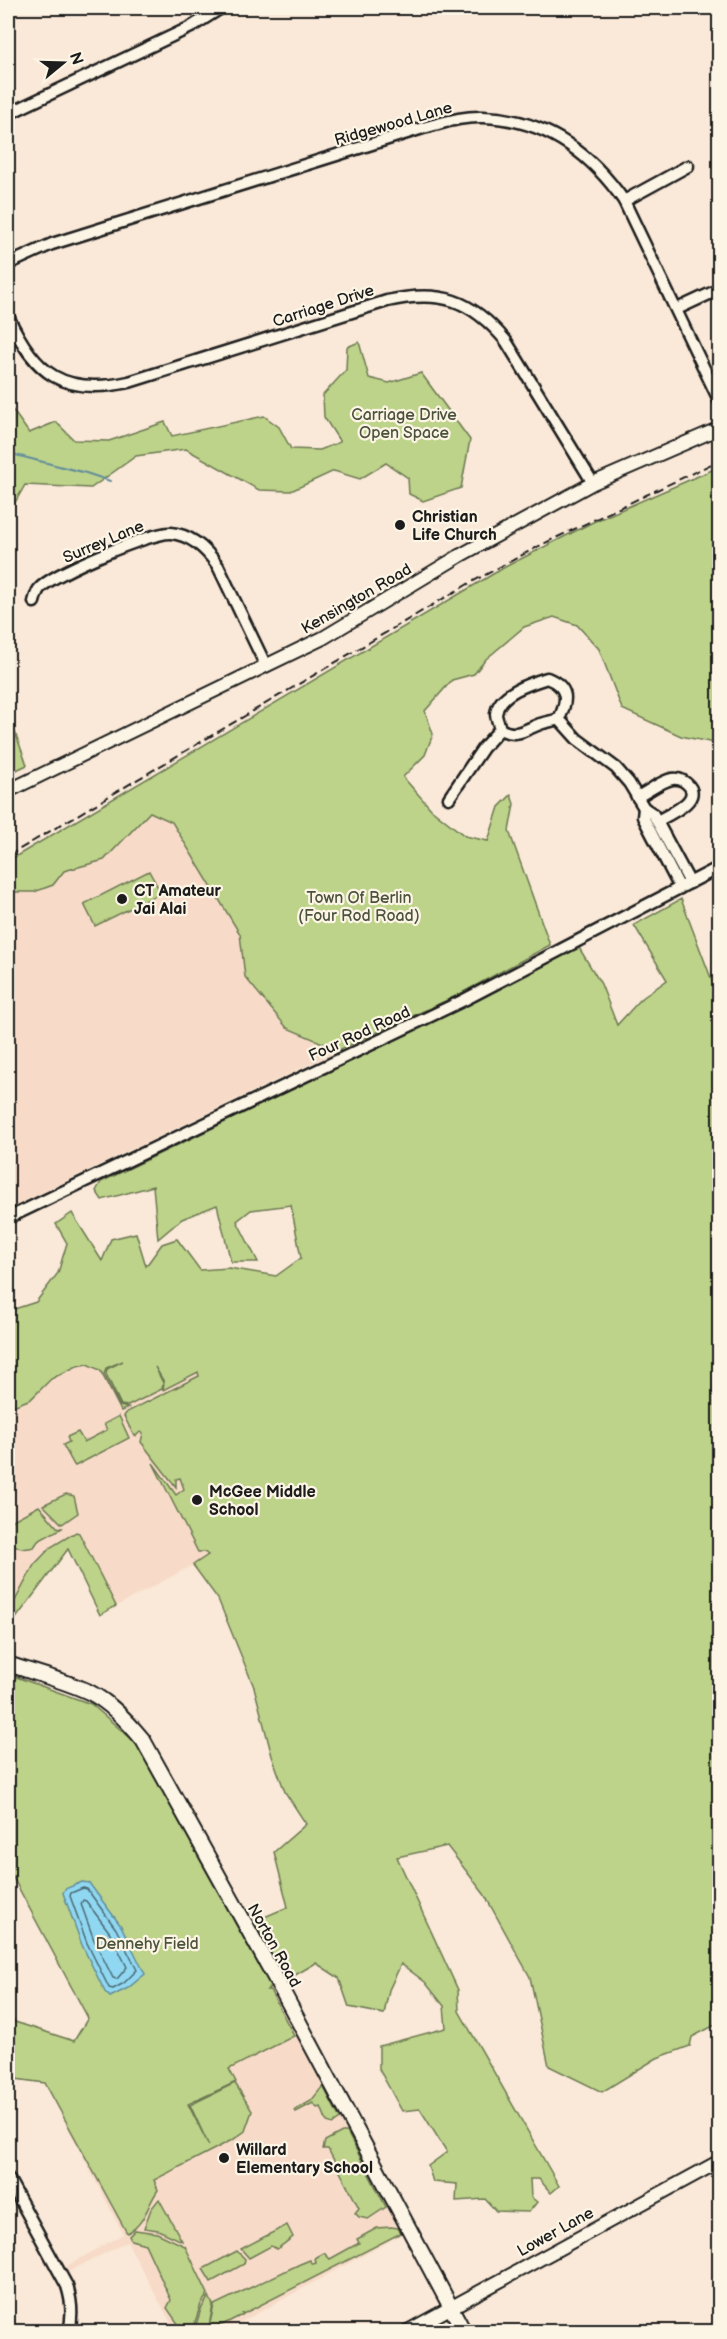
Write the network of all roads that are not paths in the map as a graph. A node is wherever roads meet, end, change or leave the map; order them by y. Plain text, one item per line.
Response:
1 (221, 8) edge
2 (8, 114) edge
3 (688, 166) dead end
4 (624, 201) junction
5 (8, 264) edge
6 (720, 289) edge
7 (677, 309) junction
8 (8, 316) edge
9 (720, 402) edge
10 (720, 428) edge
11 (593, 483) junction
12 (34, 602) dead end
13 (266, 666) junction
14 (559, 719) junction
15 (500, 729) junction
16 (8, 791) edge
17 (638, 797) junction
18 (449, 798) dead end
19 (644, 808) junction
20 (657, 821) junction
21 (720, 867) edge
22 (685, 885) junction
23 (8, 1218) edge
24 (8, 1664) edge
25 (720, 2160) edge
26 (8, 2178) edge
27 (451, 2306) junction
28 (69, 2331) edge
29 (406, 2331) edge
30 (464, 2331) edge

1 - 2 street
3 - 4 street
4 - 5 street, Ridgewood Lane
4 - 7 street, Ridgewood Lane
6 - 7 street
7 - 9 street, Ridgewood Lane
8 - 11 street, Carriage Drive
10 - 11 street, Kensington Road
11 - 13 street, Kensington Road
12 - 13 street, Surrey Lane
13 - 16 street, Kensington Road
14 - 15 street
14 - 15 street
14 - 17 street
15 - 18 street
17 - 19 street
17 - 20 street
19 - 20 street
19 - 22 street
20 - 22 street
21 - 22 street, Four Rod Road
22 - 23 street, Four Rod Road
24 - 27 main road, Norton Road
25 - 27 street, Lower Lane
26 - 28 street
27 - 29 street, Lower Lane
27 - 30 main road, Norton Road

